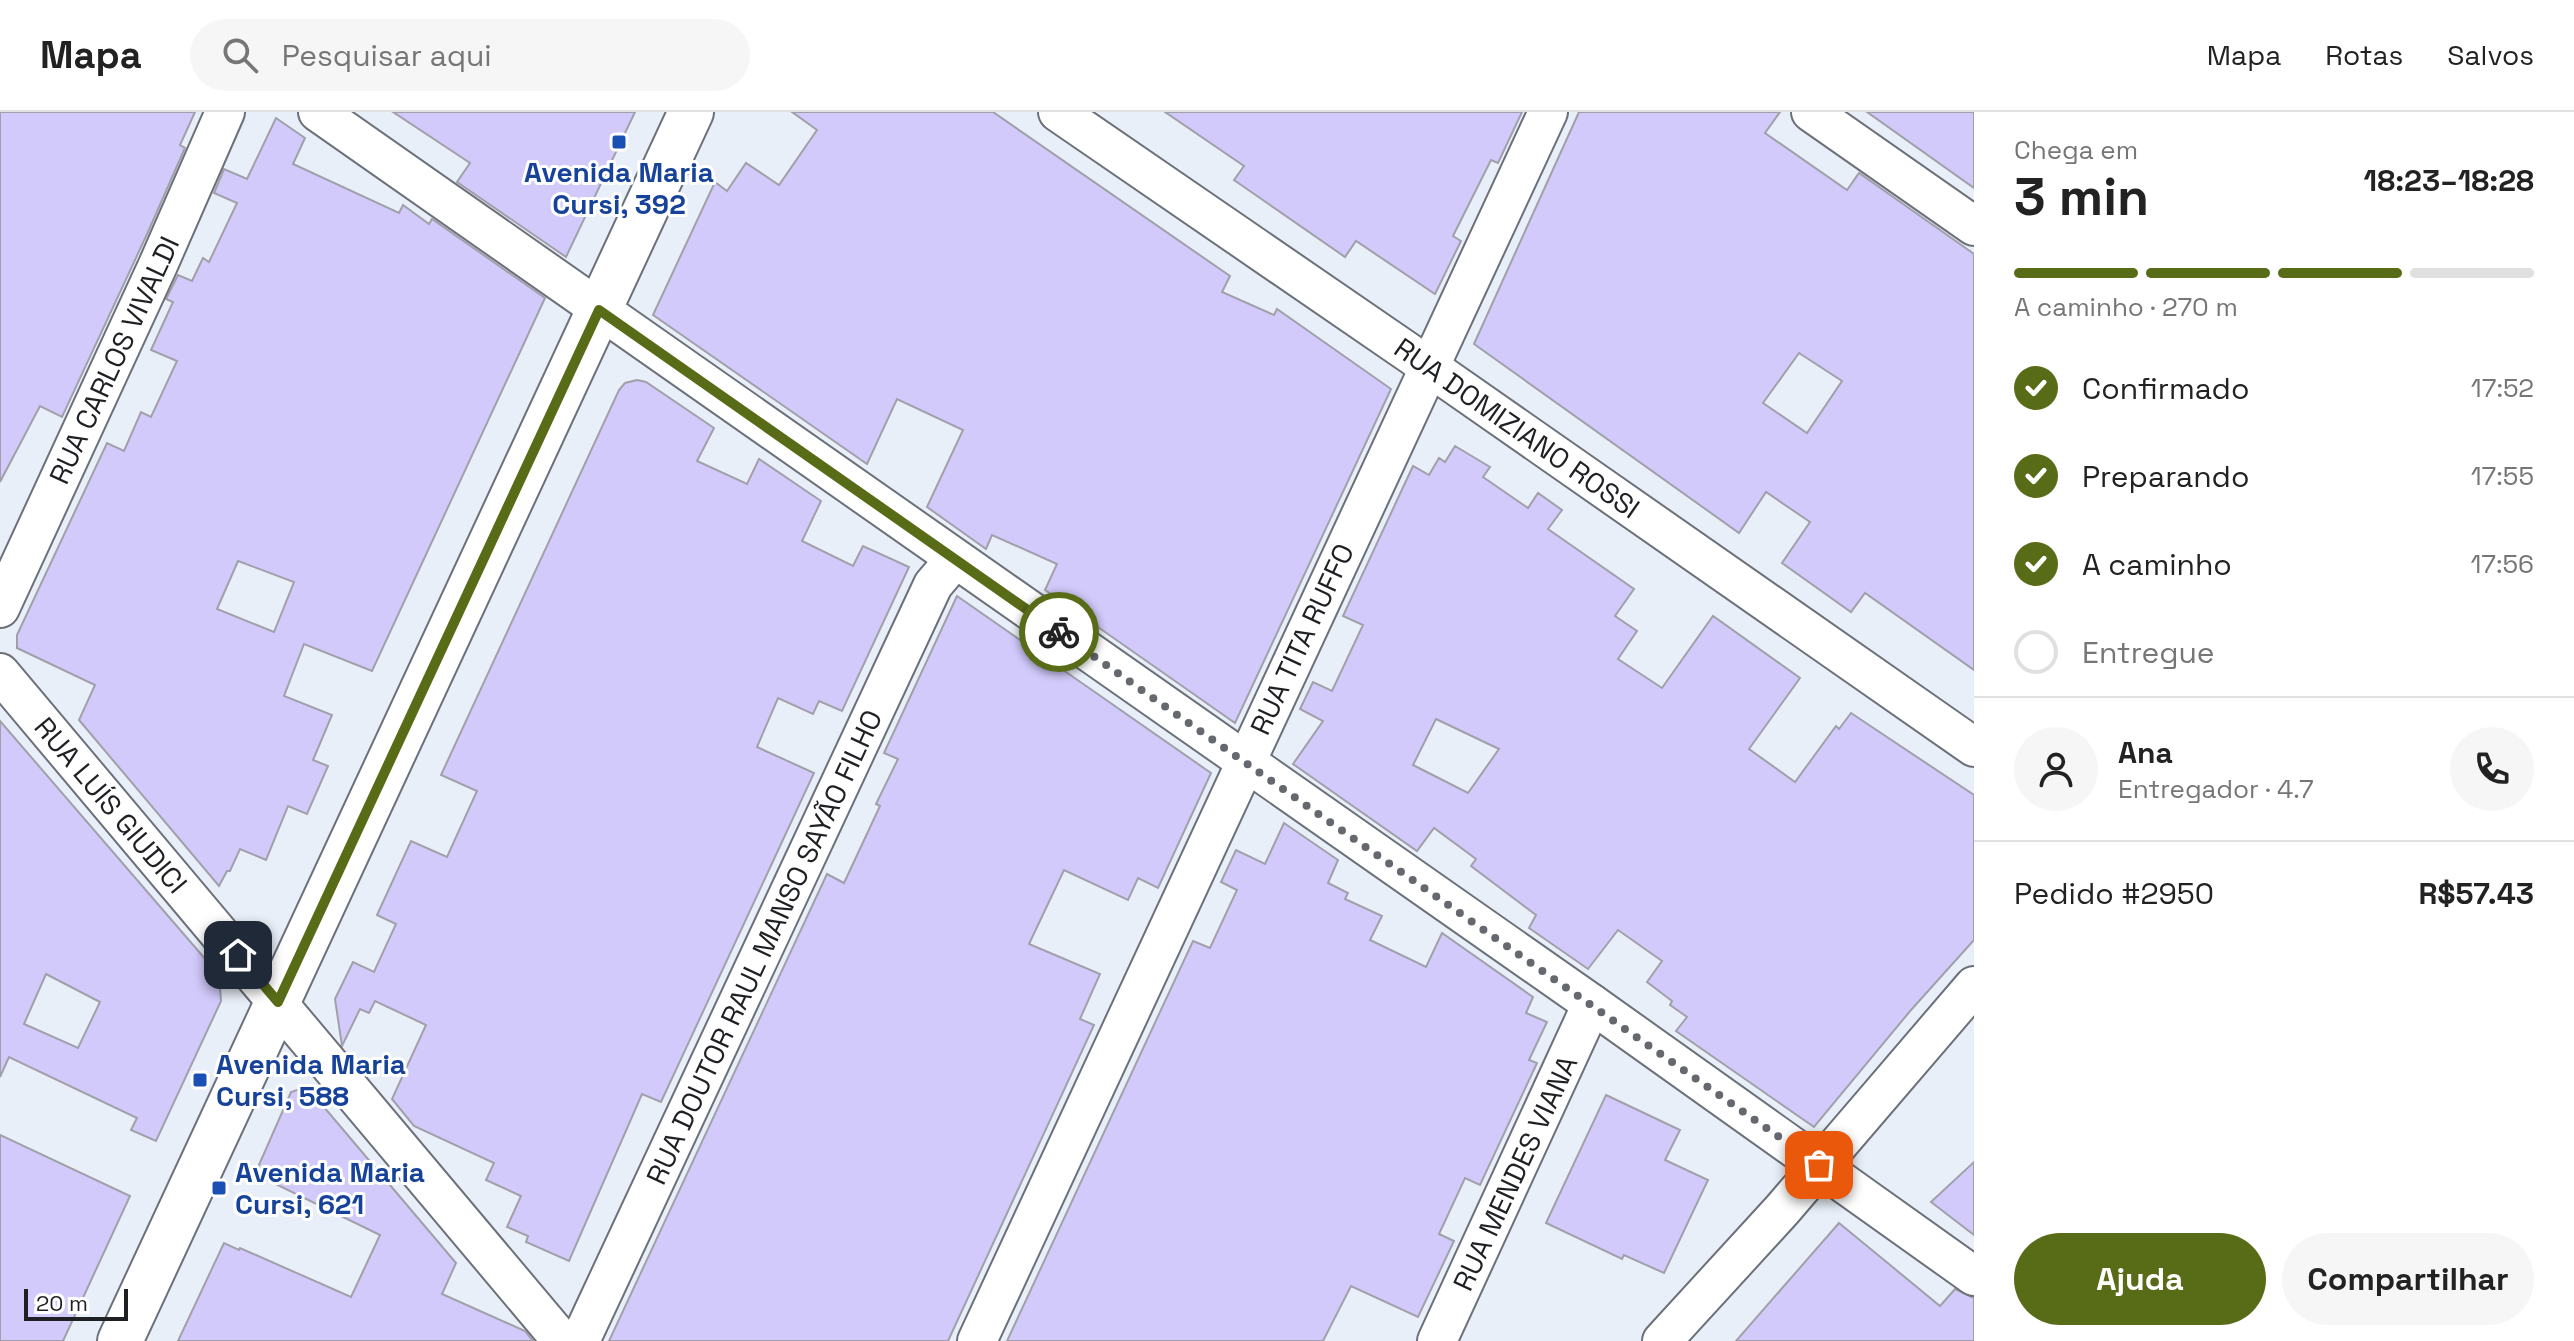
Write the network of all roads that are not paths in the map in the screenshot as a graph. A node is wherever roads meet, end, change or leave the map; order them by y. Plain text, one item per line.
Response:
1 (225, 112) edge
2 (318, 112) edge
3 (691, 112) edge
4 (1058, 112) edge
5 (1548, 112) edge
6 (1811, 112) edge
7 (1974, 226) edge
8 (599, 310) junction
9 (1428, 366) junction
10 (955, 559) junction
11 (0, 608) edge
12 (0, 673) edge
13 (1974, 747) edge
14 (1245, 761) junction
15 (1974, 986) edge
16 (278, 1002) junction
17 (1592, 1004) junction
18 (1819, 1165) junction
19 (1974, 1276) edge
20 (120, 1341) edge
21 (562, 1341) edge
22 (580, 1341) edge
23 (977, 1341) edge
24 (1437, 1341) edge
25 (1662, 1341) edge

1 - 11 street, RUA CARLOS VIVALDI
2 - 8 street
3 - 8 street
4 - 9 street, RUA DOMIZIANO ROSSI
5 - 9 street, RUA TITA RUFFO
6 - 7 street
8 - 10 street
8 - 16 street
9 - 13 street, RUA DOMIZIANO ROSSI
9 - 14 street, RUA TITA RUFFO
10 - 14 street
10 - 22 street, RUA DOUTOR RAUL MANSO SAYÃO FILHO
12 - 16 street, RUA LUÍS GIUDICI
14 - 17 street
14 - 23 street, RUA TITA RUFFO
15 - 18 street
16 - 20 street
16 - 21 street, RUA LUÍS GIUDICI
17 - 18 street
17 - 24 street, RUA MENDES VIANA
18 - 19 street
18 - 25 street

